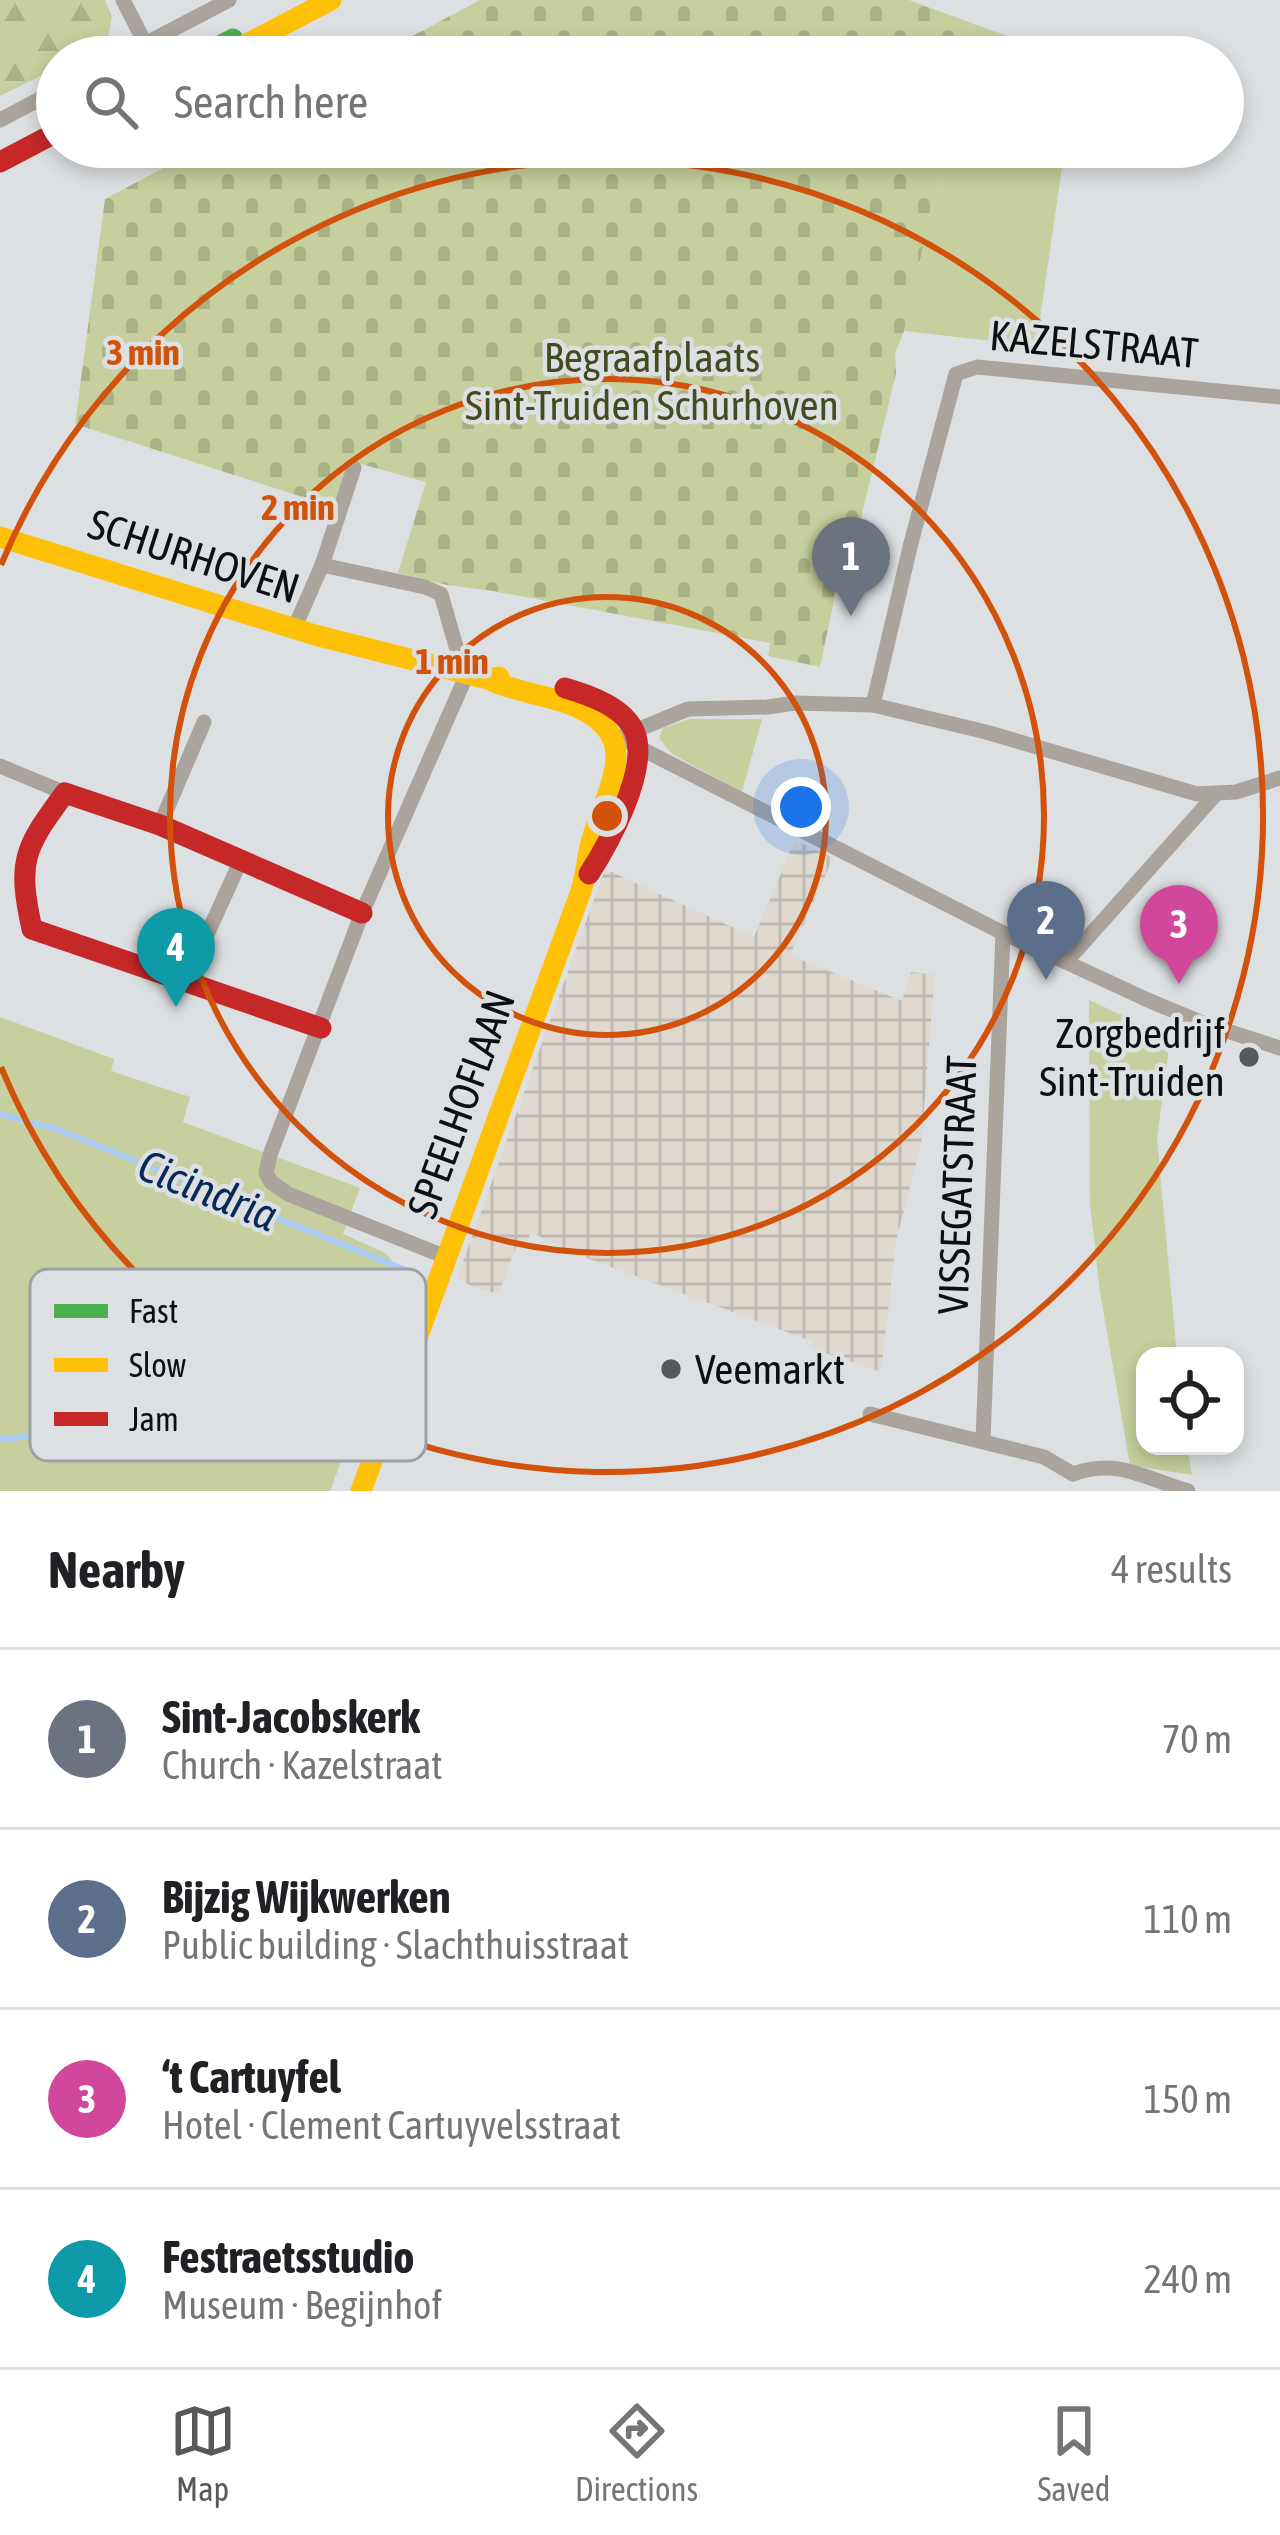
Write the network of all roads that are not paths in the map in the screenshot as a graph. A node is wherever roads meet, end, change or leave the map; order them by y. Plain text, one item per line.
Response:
1 (123, 0) edge
2 (229, 0) edge
3 (308, 0) edge
4 (331, 0) edge
5 (142, 36) edge
6 (160, 36) edge
7 (240, 36) edge
8 (262, 36) edge
9 (36, 101) edge
10 (0, 121) edge
11 (36, 143) edge
12 (36, 155) edge
13 (0, 162) edge
14 (0, 174) edge
15 (1280, 397) edge
16 (355, 468) dead end
17 (0, 537) edge
18 (322, 565) junction
19 (294, 628) junction
20 (471, 675) junction
21 (873, 705) junction
22 (204, 722) dead end
23 (630, 738) junction
24 (0, 766) edge
25 (1280, 778) edge
26 (65, 793) junction
27 (1216, 794) junction
28 (160, 825) junction
29 (241, 860) junction
30 (362, 914) junction
31 (1003, 933) junction
32 (1066, 962) junction
33 (186, 981) junction
34 (321, 1028) junction
35 (1280, 1048) edge
36 (446, 1257) junction
37 (426, 1312) edge
38 (870, 1414) dead end
39 (983, 1440) junction
40 (372, 1461) edge
41 (1070, 1483) edge
42 (361, 1491) edge
43 (1188, 1491) edge

1 - 5 street
2 - 6 street
3 - 7 street
4 - 8 street
9 - 10 street
11 - 13 street
12 - 14 street
15 - 21 street, KAZELSTRAAT
16 - 18 street
17 - 19 street, SCHURHOVEN
18 - 19 street
18 - 20 street
19 - 20 street, SCHURHOVEN
20 - 23 street, SCHURHOVEN
20 - 30 street
21 - 23 street
21 - 27 street
22 - 28 street
23 - 31 street
23 - 36 street, SPEELHOFLAAN
24 - 26 street
25 - 27 street
26 - 28 street
26 - 33 street
27 - 32 street
28 - 29 street
29 - 30 street
29 - 33 street
30 - 34 street
31 - 32 street
31 - 39 street, VISSEGATSTRAAT
32 - 35 street
33 - 34 street
34 - 36 street
36 - 37 street, SPEELHOFLAAN
38 - 39 street
39 - 41 street
40 - 42 street, SPEELHOFLAAN
41 - 43 street

